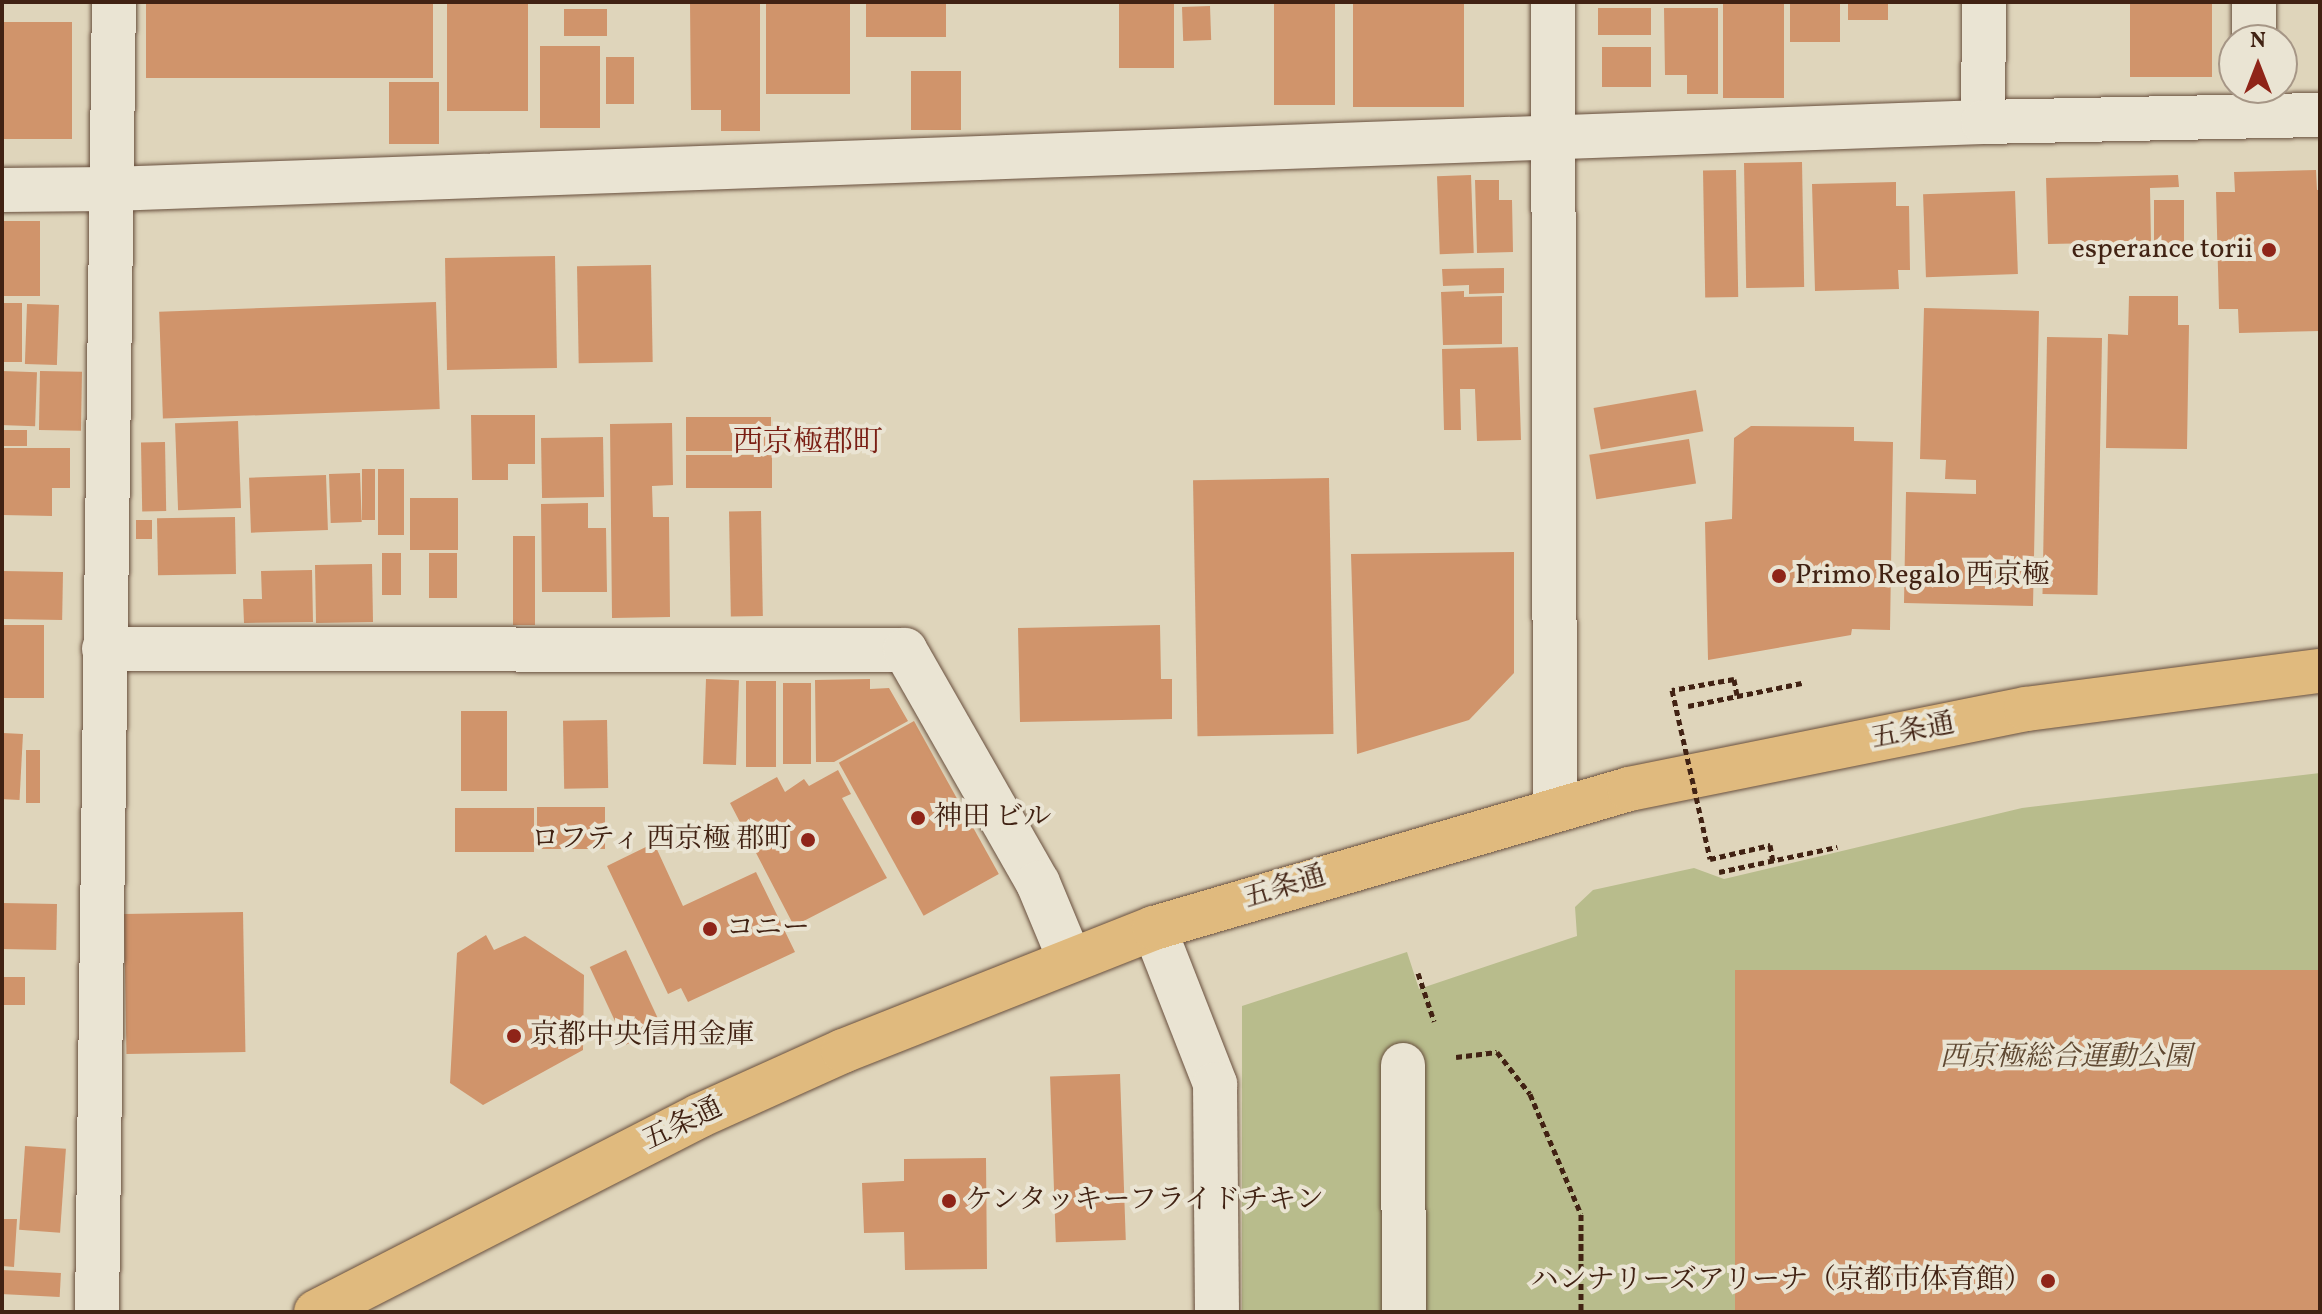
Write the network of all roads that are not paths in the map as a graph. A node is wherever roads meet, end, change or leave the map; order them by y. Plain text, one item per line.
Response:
1 (114, 2) edge
2 (1553, 2) edge
3 (1984, 2) edge
4 (2254, 2) edge
5 (2254, 24) edge
6 (2226, 104) edge
7 (2263, 104) edge
8 (2320, 115) edge
9 (1983, 122) junction
10 (1553, 139) junction
11 (111, 189) junction
12 (2, 190) edge
13 (104, 649) junction
14 (2320, 671) edge
15 (1555, 809) junction
16 (1154, 928) junction
17 (1070, 960) junction
18 (1403, 1065) road end
19 (97, 1312) edge
20 (316, 1312) edge
21 (1217, 1312) edge
22 (1404, 1312) edge

1 - 11 street
2 - 10 street
3 - 9 street
4 - 5 street
6 - 9 street
7 - 8 street
9 - 10 street
10 - 11 street
10 - 15 street
11 - 12 street
11 - 13 street
13 - 17 street
13 - 19 street
14 - 15 highway, 五条通
15 - 16 highway, 五条通
16 - 17 highway, 五条通
16 - 21 street
17 - 20 highway, 五条通
18 - 22 street

